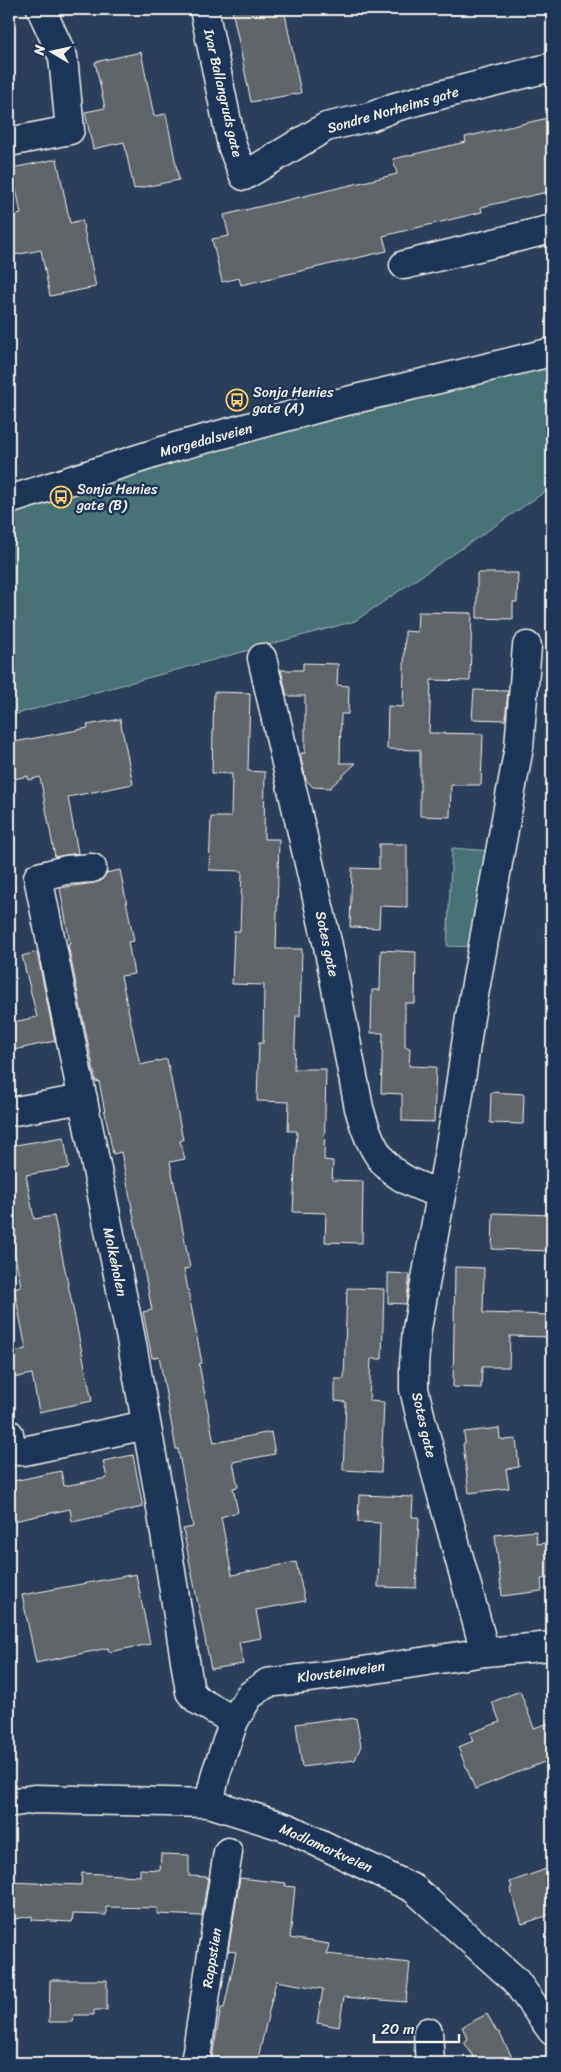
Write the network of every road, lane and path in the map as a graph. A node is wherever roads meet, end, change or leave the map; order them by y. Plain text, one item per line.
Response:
1 (41, 9) edge
2 (204, 9) edge
3 (552, 67) edge
4 (9, 142) edge
5 (244, 176) joint
6 (552, 229) edge
7 (404, 265) dead end
8 (552, 352) edge
9 (9, 500) edge
10 (527, 646) dead end
11 (262, 658) dead end
12 (92, 868) dead end
13 (83, 1098) junction
14 (9, 1112) edge
15 (441, 1193) junction
16 (146, 1425) junction
17 (9, 1434) edge
18 (552, 1646) edge
19 (485, 1652) junction
20 (234, 1721) junction
21 (9, 1803) edge
22 (209, 1803) junction
23 (228, 1852) dead end
24 (552, 2031) edge
25 (428, 2032) dead end
26 (195, 2063) edge
27 (430, 2063) edge

1 - 4 street
2 - 5 street, Ivar Ballangruds gate
3 - 5 street, Sondre Norheims gate
6 - 7 street
8 - 9 street, Morgedalsveien
10 - 15 street, Sotes gate
11 - 15 street, Sotes gate
12 - 13 street, Molkeholen
13 - 14 street
13 - 16 street, Molkeholen
15 - 19 street, Sotes gate
16 - 17 street
16 - 20 street, Molkeholen
18 - 19 street, Klovsteinveien
19 - 20 street, Klovsteinveien
20 - 22 street, Klovsteinveien
21 - 22 street, Madlamarkveien
22 - 24 street, Madlamarkveien
23 - 26 street, Rappstien
25 - 27 street

